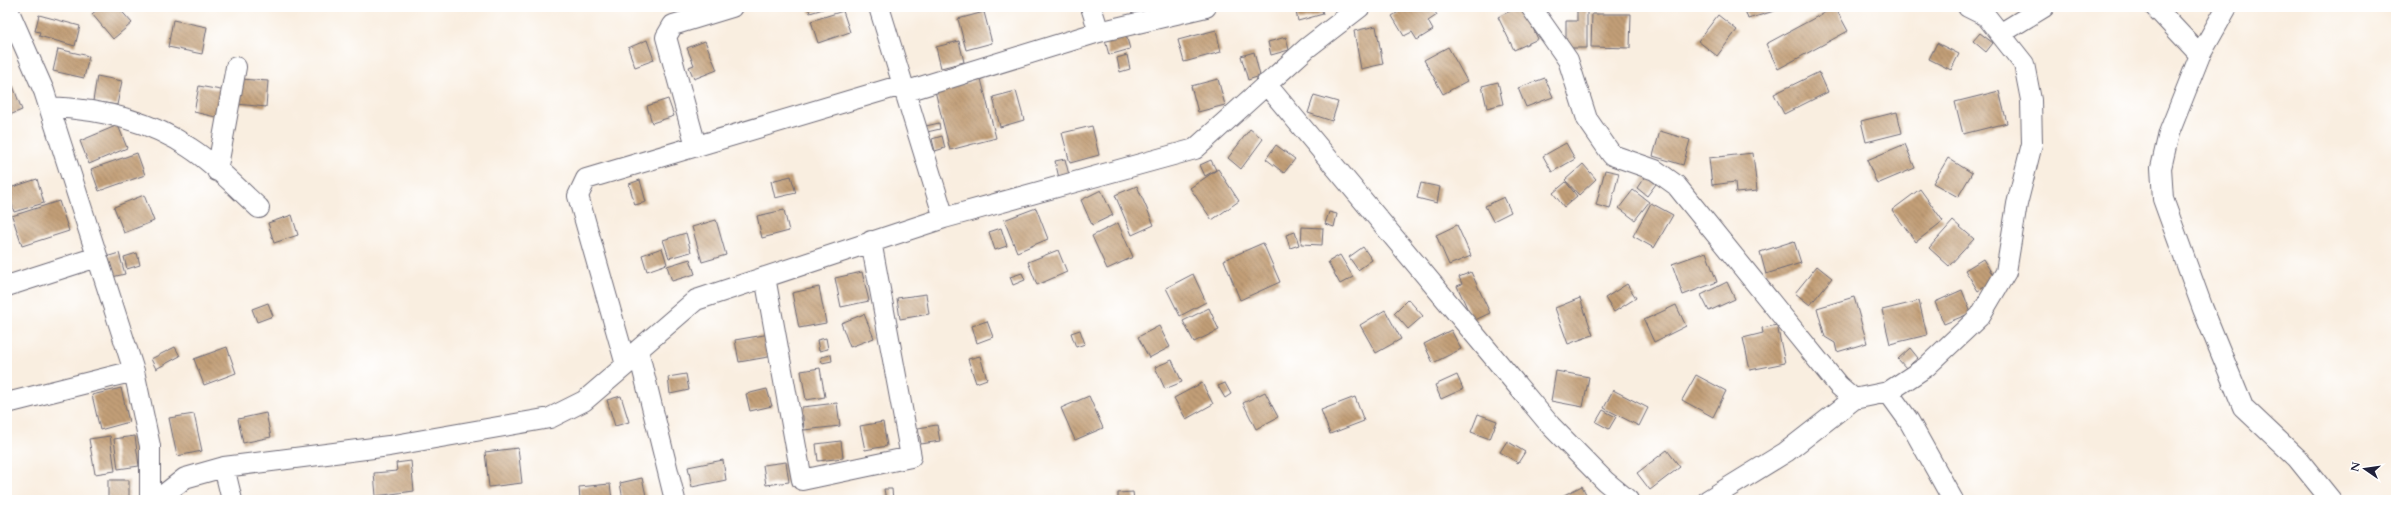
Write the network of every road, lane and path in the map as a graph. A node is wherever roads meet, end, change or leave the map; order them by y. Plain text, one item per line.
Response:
1 (7, 7) edge
2 (732, 7) edge
3 (879, 7) edge
4 (1091, 7) edge
5 (1206, 7) edge
6 (1360, 7) edge
7 (1530, 7) edge
8 (1968, 7) edge
9 (2044, 7) edge
10 (2155, 7) edge
11 (2226, 7) edge
12 (1099, 32) junction
13 (2000, 34) junction
14 (2200, 55) junction
15 (236, 67) dead end
16 (1266, 84) junction
17 (903, 88) junction
18 (49, 107) junction
19 (696, 146) junction
20 (217, 171) junction
21 (259, 208) dead end
22 (944, 218) junction
23 (871, 241) junction
24 (97, 257) junction
25 (765, 276) junction
26 (7, 286) edge
27 (632, 358) junction
28 (134, 371) junction
29 (1888, 392) junction
30 (1854, 399) junction
31 (7, 403) edge
32 (224, 467) junction
33 (150, 500) edge
34 (157, 500) edge
35 (232, 500) edge
36 (675, 500) edge
37 (1628, 500) edge
38 (1708, 500) edge
39 (1953, 500) edge
40 (2331, 500) edge

1 - 18 street
2 - 19 street
3 - 17 street
4 - 12 street
5 - 12 street
6 - 16 street
7 - 30 street
8 - 13 street
9 - 13 street
10 - 14 street
11 - 14 street
12 - 17 street
13 - 29 street
14 - 40 street
15 - 20 street
16 - 22 street
16 - 37 street
17 - 19 street
17 - 22 street
18 - 20 street
18 - 24 street
19 - 27 street
20 - 21 street
22 - 23 street
23 - 25 street
23 - 25 street
24 - 26 street
24 - 28 street
25 - 27 street
27 - 32 street
27 - 36 street
28 - 31 street
28 - 33 street
29 - 30 street
29 - 39 street
30 - 38 street
32 - 34 street
32 - 35 street

